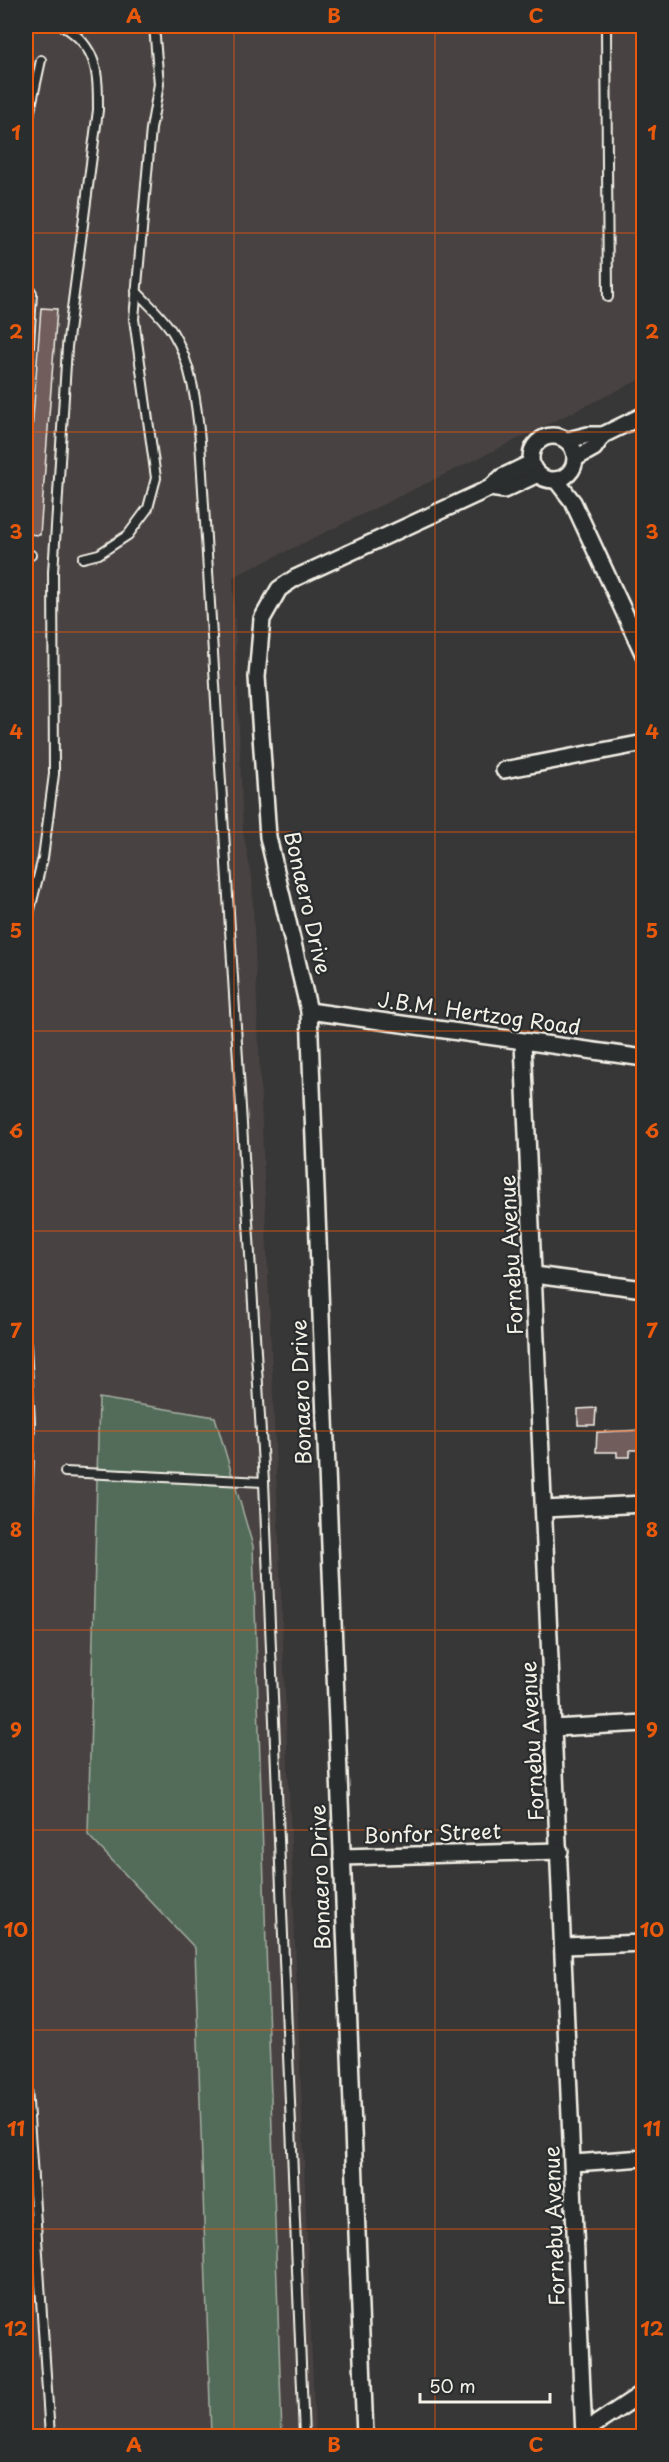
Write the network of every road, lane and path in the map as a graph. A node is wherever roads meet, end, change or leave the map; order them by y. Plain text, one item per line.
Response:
1 (63, 26) edge
2 (154, 26) edge
3 (606, 26) edge
4 (41, 60) dead end
5 (27, 119) edge
6 (26, 132) edge
7 (26, 284) edge
8 (136, 291) junction
9 (608, 297) dead end
10 (26, 398) edge
11 (644, 415) edge
12 (603, 435) junction
13 (568, 440) junction
14 (576, 459) junction
15 (535, 469) junction
16 (562, 477) junction
17 (83, 558) dead end
18 (643, 654) edge
19 (644, 743) edge
20 (504, 770) dead end
21 (26, 925) edge
22 (309, 1011) junction
23 (523, 1043) junction
24 (644, 1058) edge
25 (534, 1275) junction
26 (644, 1289) edge
27 (26, 1346) edge
28 (65, 1472) dead end
29 (264, 1482) junction
30 (644, 1504) edge
31 (544, 1509) junction
32 (26, 1551) edge
33 (644, 1723) edge
34 (553, 1728) junction
35 (560, 1851) junction
36 (342, 1857) junction
37 (644, 1942) edge
38 (564, 1946) junction
39 (26, 2072) edge
40 (644, 2158) edge
41 (574, 2163) junction
42 (644, 2391) edge
43 (584, 2434) edge
44 (50, 2436) edge
45 (304, 2436) edge
46 (365, 2436) edge

1 - 21 lane, bridge
2 - 8 lane
3 - 9 lane
4 - 5 lane
5 - 6 lane
7 - 10 lane
8 - 17 lane
8 - 29 lane
11 - 12 street
12 - 13 street
12 - 14 street
13 - 14 street
13 - 15 street
14 - 16 street
15 - 16 street
15 - 22 street, Bonaero Drive
16 - 18 street
19 - 20 street
22 - 23 street, J.B.M. Hertzog Road
22 - 36 street, Bonaero Drive
23 - 24 street, J.B.M. Hertzog Road
23 - 25 street, Fornebu Avenue
25 - 26 street
25 - 31 street, Fornebu Avenue
27 - 32 lane
28 - 29 lane
29 - 45 lane
30 - 31 street
31 - 34 street, Fornebu Avenue
33 - 34 street
34 - 35 street, Fornebu Avenue
35 - 36 street, Bonfor Street
35 - 38 street, Fornebu Avenue
36 - 46 street, Bonaero Drive
37 - 38 street
38 - 41 street, Fornebu Avenue
39 - 44 lane
40 - 41 street
41 - 43 street, Fornebu Avenue
42 - 43 street

